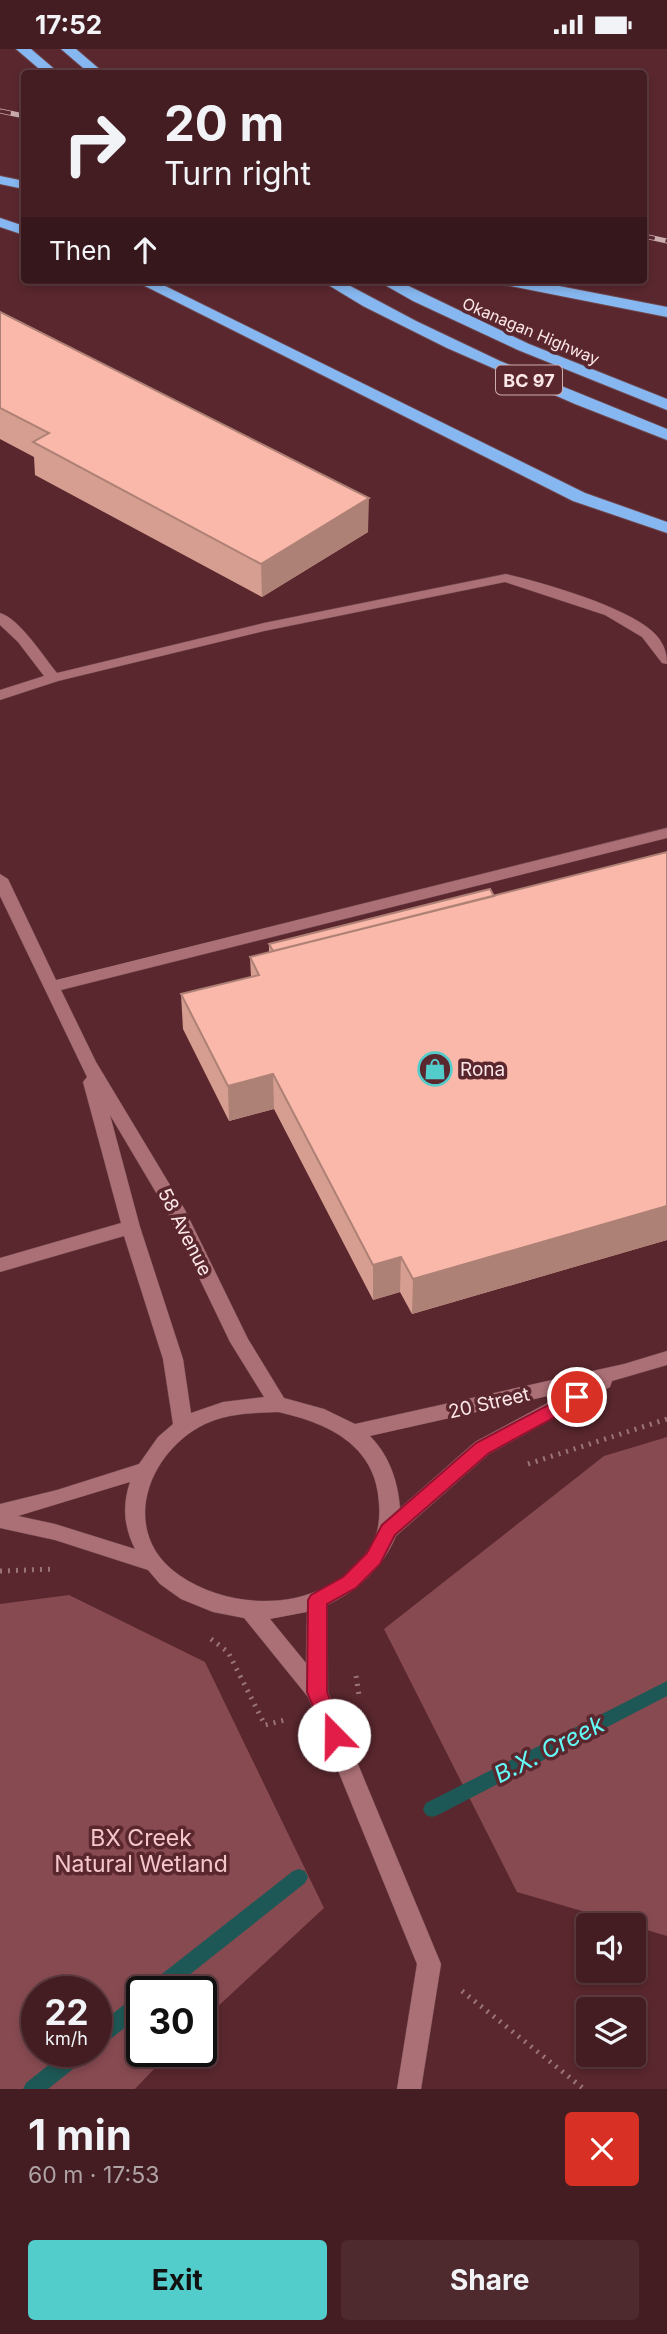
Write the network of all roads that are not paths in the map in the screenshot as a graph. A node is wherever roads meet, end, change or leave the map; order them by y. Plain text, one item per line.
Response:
1 (23, 49) edge
2 (68, 49) edge
3 (48, 70) edge
4 (93, 70) edge
5 (0, 180) edge
6 (21, 184) edge
7 (0, 222) edge
8 (21, 230) edge
9 (149, 284) edge
10 (335, 284) edge
11 (392, 284) edge
12 (525, 284) edge
13 (667, 312) edge
14 (667, 405) edge
15 (667, 435) edge
16 (667, 528) edge
17 (0, 617) edge
18 (667, 660) edge
19 (52, 678) junction
20 (0, 695) edge
21 (667, 833) edge
22 (0, 879) edge
23 (51, 987) junction
24 (86, 1062) junction
25 (131, 1227) junction
26 (0, 1265) edge
27 (667, 1358) edge
28 (624, 1371) junction
29 (278, 1404) junction
30 (183, 1427) junction
31 (354, 1432) junction
32 (144, 1470) junction
33 (0, 1512) edge
34 (0, 1520) edge
35 (388, 1530) junction
36 (155, 1564) junction
37 (317, 1600) junction
38 (250, 1610) junction
39 (317, 1692) junction
40 (409, 2089) edge

1 - 3 highway
2 - 4 highway
5 - 6 highway
7 - 8 highway
9 - 16 highway
10 - 15 highway, BC 97
11 - 14 highway, Okanagan Highway / BC 97
12 - 13 highway
17 - 19 street
18 - 19 street
19 - 20 street
21 - 23 street
22 - 23 street, 58 Avenue
23 - 24 street, 58 Avenue
24 - 25 street, 58 Avenue
24 - 29 street, 58 Avenue
25 - 26 street
25 - 30 street, 58 Avenue
27 - 28 street, 20 Street
28 - 31 street, 20 Street
28 - 35 street, 20 Street
29 - 30 street
29 - 31 street
30 - 32 street
31 - 35 street
32 - 33 street
32 - 36 street
34 - 36 street
35 - 37 street
36 - 38 street
37 - 38 street
37 - 39 street
38 - 39 street
39 - 40 street

